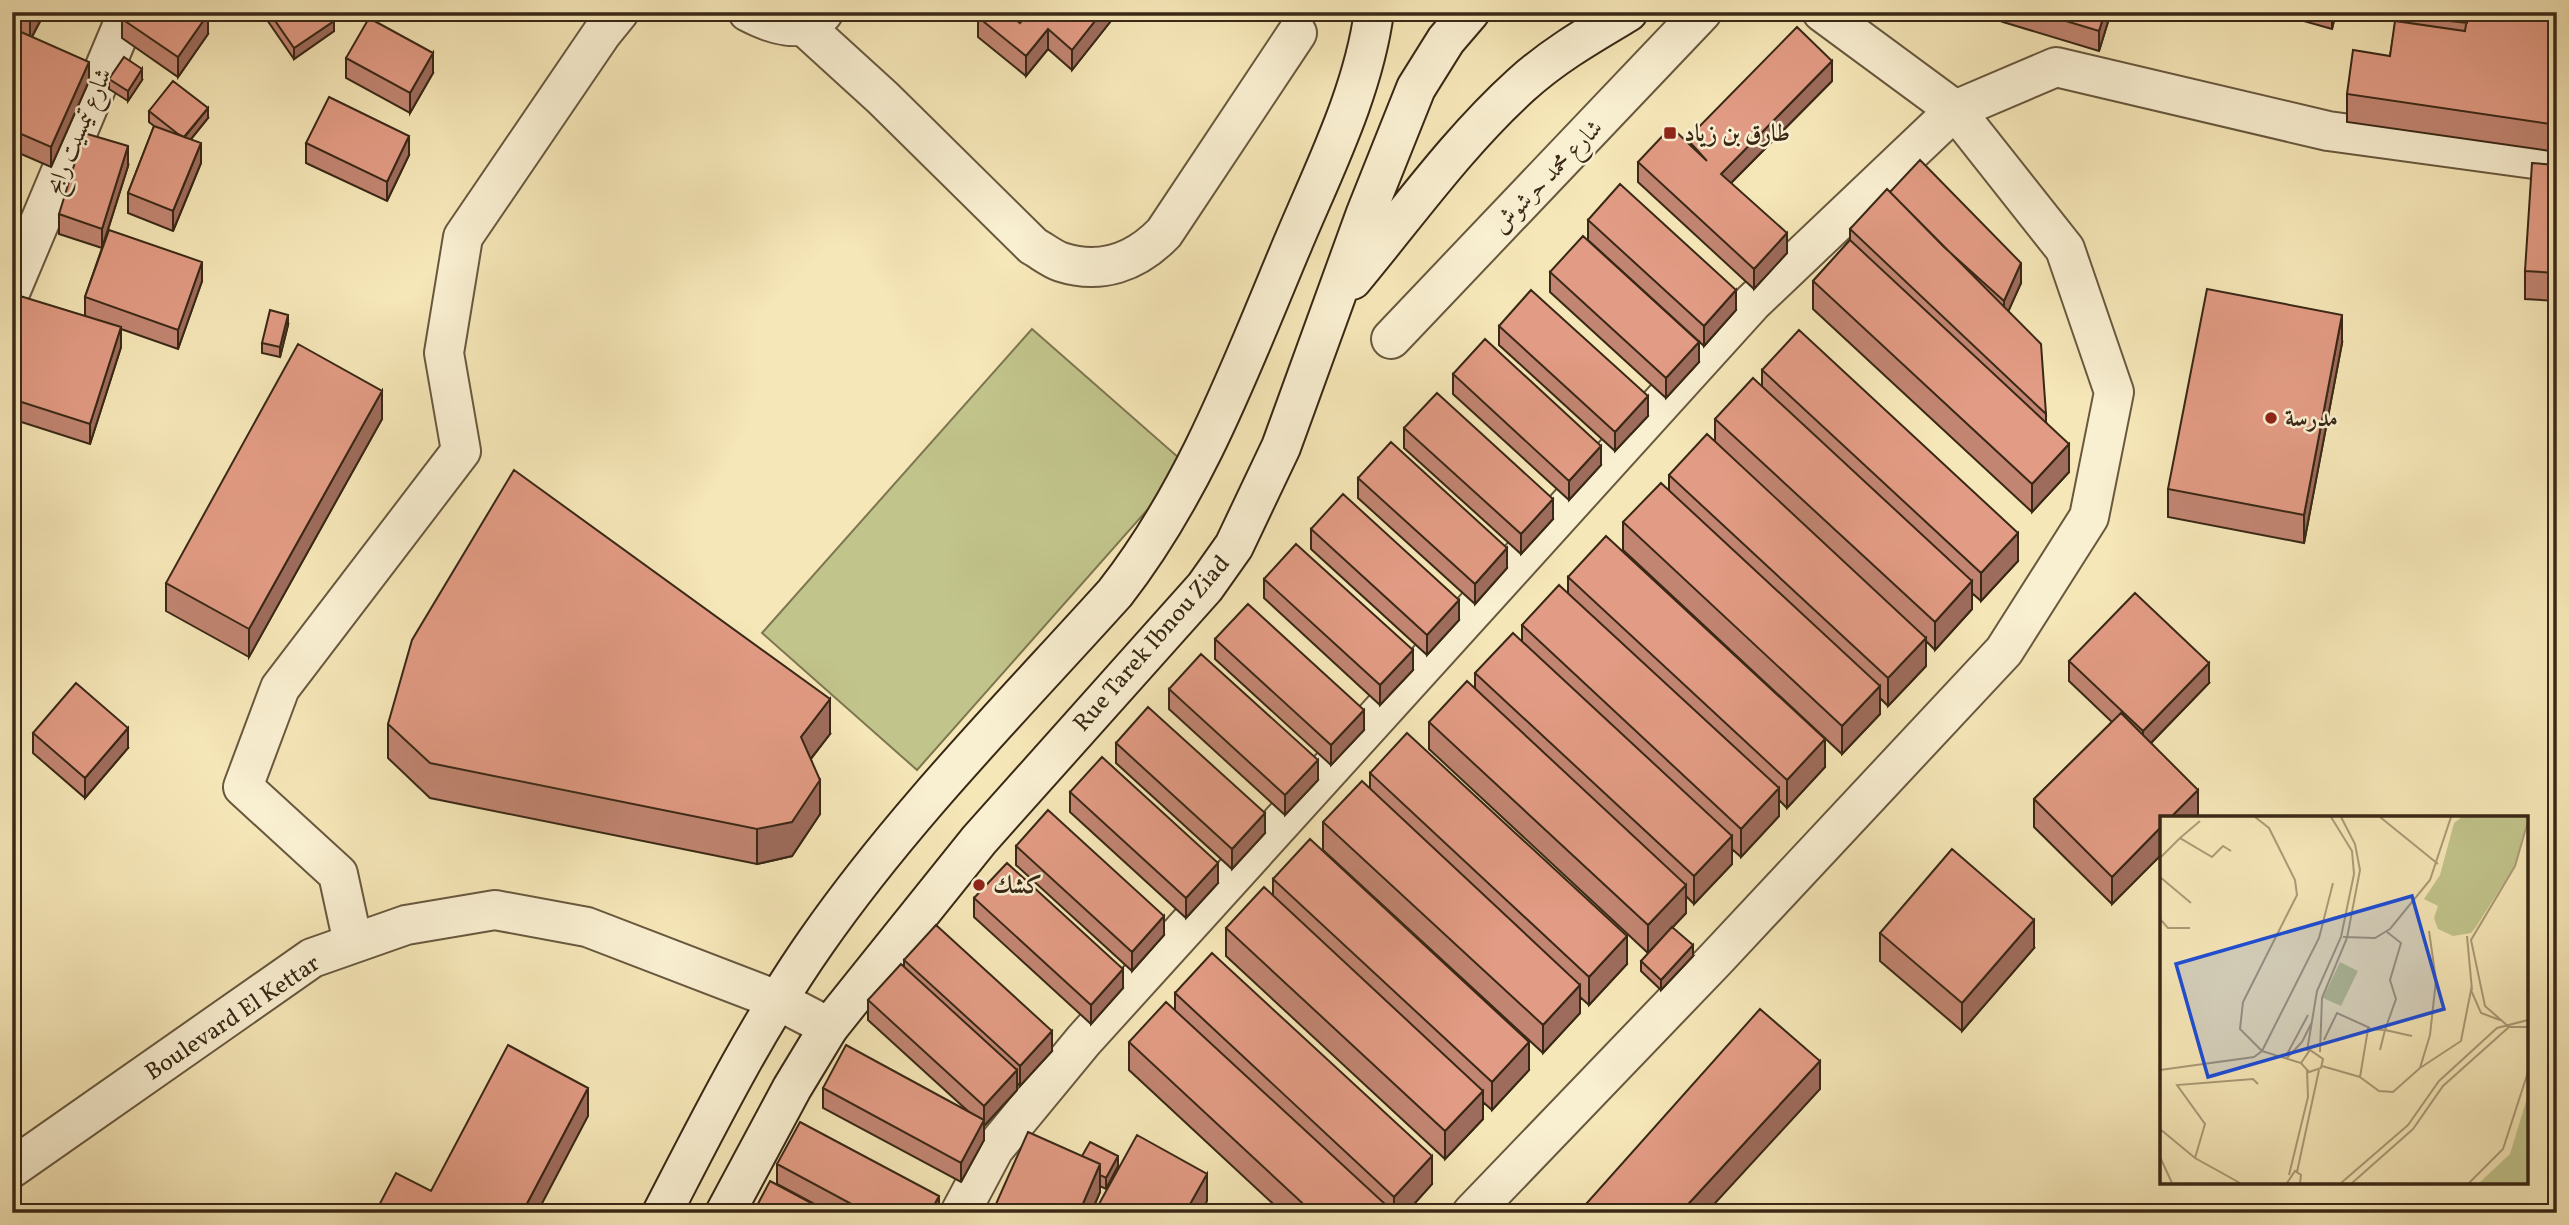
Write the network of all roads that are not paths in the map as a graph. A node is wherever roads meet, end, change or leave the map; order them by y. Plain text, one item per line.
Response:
1 (128, 12) edge
2 (619, 12) edge
3 (748, 12) edge
4 (1374, 12) edge
5 (1470, 12) edge
6 (1628, 12) edge
7 (1702, 12) edge
8 (1822, 12) edge
9 (814, 19) edge
10 (1297, 33) dead end
11 (1955, 110) junction
12 (2557, 163) edge
13 (12, 288) edge
14 (1335, 300) junction
15 (1391, 340) dead end
16 (353, 943) junction
17 (777, 1000) junction
18 (830, 1027) junction
19 (12, 1168) edge
20 (662, 1213) edge
21 (725, 1213) edge
22 (960, 1213) edge
23 (1472, 1213) edge

1 - 13 street, شارع تيمسيت رابح
2 - 16 street
3 - 9 street
4 - 17 street
5 - 14 street, Rue Tarek Ibnou Ziad
6 - 14 street
7 - 15 street, شارع محمد حرشوش
8 - 11 street
9 - 10 street
11 - 12 street
11 - 22 street
11 - 23 street
14 - 18 street, Rue Tarek Ibnou Ziad
16 - 17 street, Boulevard El Kettar
16 - 19 street, Boulevard El Kettar
17 - 18 street, Boulevard El Kettar
17 - 20 street
18 - 21 street, Rue Tarek Ibnou Ziad

